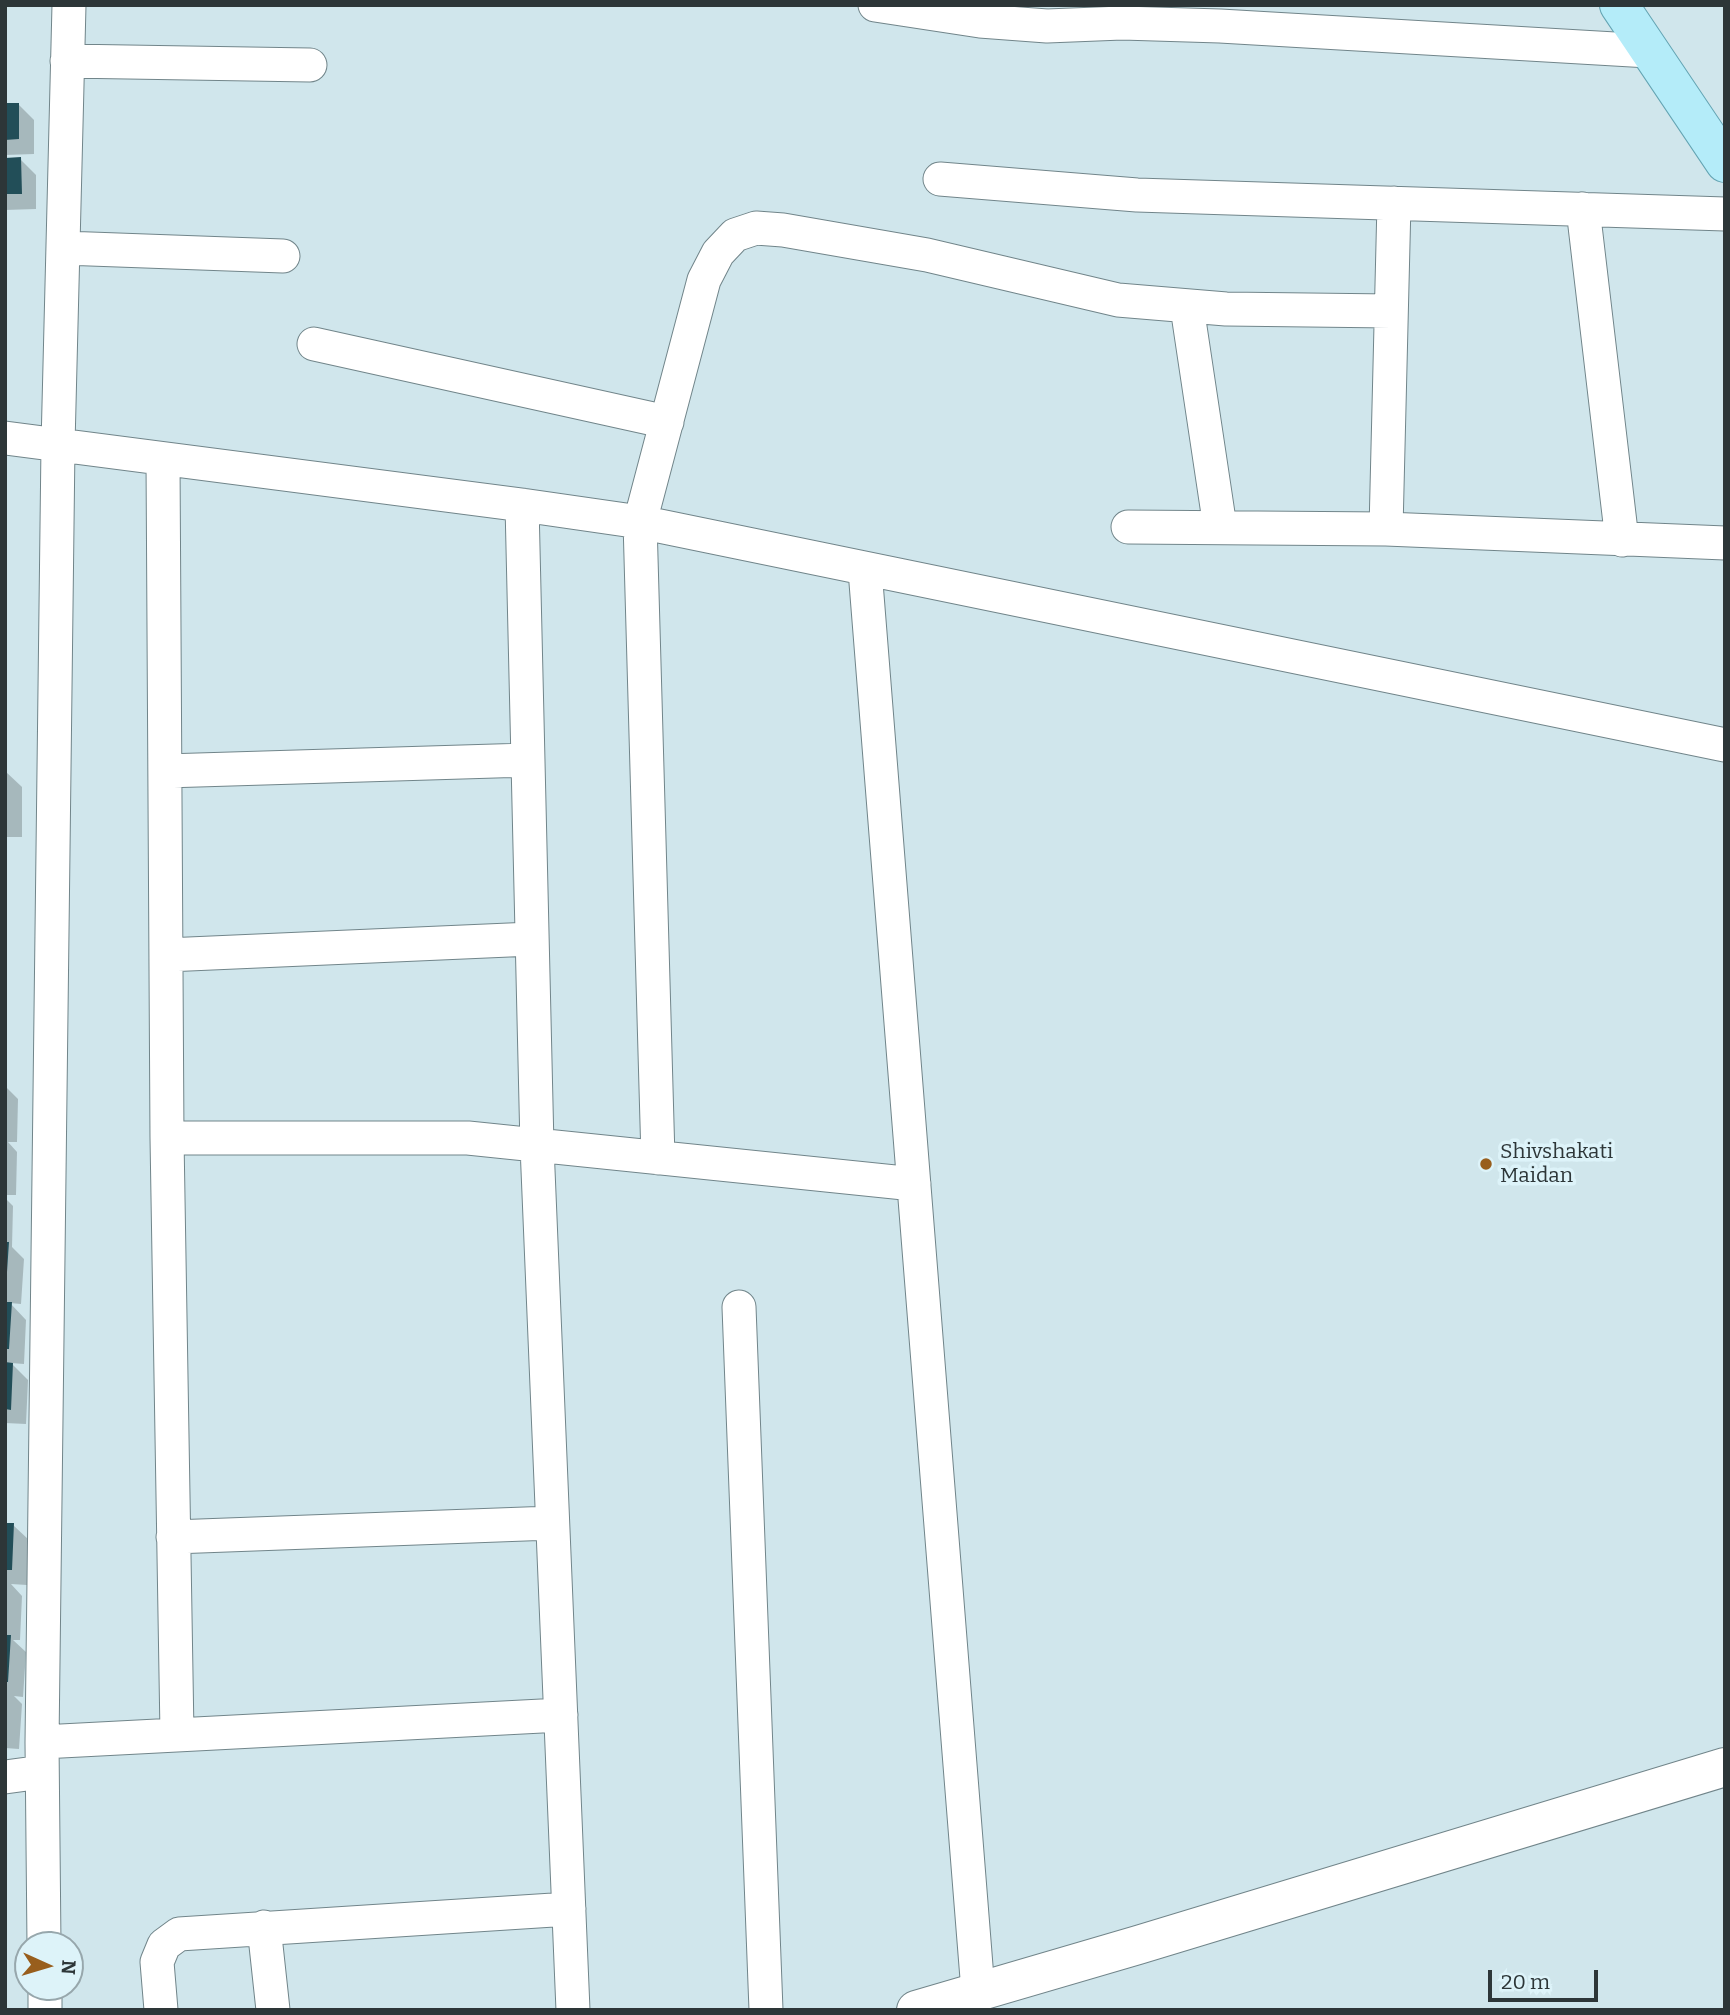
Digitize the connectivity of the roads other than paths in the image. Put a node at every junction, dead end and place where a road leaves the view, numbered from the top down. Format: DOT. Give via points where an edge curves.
graph roads {
  1 [pos="69,5"];
  2 [pos="875,5"];
  3 [pos="1619,5"];
  4 [pos="1649,51"];
  5 [pos="67,61"];
  6 [pos="310,65"];
  7 [pos="1725,163"];
  8 [pos="940,179"];
  9 [pos="1394,203"];
  10 [pos="1583,209"];
  11 [pos="1725,214"];
  12 [pos="63,248"];
  13 [pos="283,256"];
  14 [pos="1186,307"];
  15 [pos="1391,311"];
  16 [pos="314,344"];
  17 [pos="667,422"];
  18 [pos="5,438"];
  19 [pos="58,445"];
  20 [pos="163,460"];
  21 [pos="522,505"];
  22 [pos="640,522"];
  23 [pos="1128,527"];
  24 [pos="1220,527"];
  25 [pos="1385,528"];
  26 [pos="1622,540"];
  27 [pos="1725,543"];
  28 [pos="865,570"];
  29 [pos="1725,745"];
  30 [pos="528,760"];
  31 [pos="165,771"];
  32 [pos="532,939"];
  33 [pos="166,956"];
  34 [pos="167,1138"];
  35 [pos="537,1146"];
  36 [pos="659,1158"];
  37 [pos="914,1184"];
  38 [pos="738,1307"];
  39 [pos="552,1523"];
  40 [pos="173,1537"];
  41 [pos="561,1715"];
  42 [pos="177,1734"];
  43 [pos="42,1757"];
  44 [pos="1725,1767"];
  45 [pos="5,1777"];
  46 [pos="569,1909"];
  47 [pos="264,1927"];
  48 [pos="44,1931"];
  49 [pos="978,1991"];
  50 [pos="161,2010"];
  51 [pos="273,2010"];
  52 [pos="573,2010"];
  53 [pos="766,2010"];
  54 [pos="915,2010"];
  1 -- 5 [label="street"];
  2 -- 4 [label="street" via="1047,26 1220,26"];
  3 -- 4 [label="main road"];
  4 -- 7 [label="main road"];
  5 -- 6 [label="street"];
  5 -- 12 [label="street"];
  8 -- 9 [label="street" via="1137,195"];
  9 -- 10 [label="street"];
  9 -- 15 [label="street"];
  10 -- 11 [label="street"];
  10 -- 26 [label="street"];
  12 -- 13 [label="street"];
  12 -- 19 [label="street"];
  14 -- 15 [label="street"];
  14 -- 17 [label="street" via="1118,300 927,255 756,229 735,234 704,280"];
  14 -- 24 [label="street"];
  15 -- 25 [label="street"];
  16 -- 17 [label="street"];
  17 -- 22 [label="street"];
  18 -- 19 [label="street"];
  19 -- 20 [label="street"];
  19 -- 43 [label="street"];
  20 -- 21 [label="street"];
  20 -- 31 [label="street"];
  21 -- 22 [label="street"];
  21 -- 30 [label="street"];
  22 -- 28 [label="street"];
  22 -- 36 [label="street"];
  23 -- 24 [label="street"];
  24 -- 25 [label="street"];
  25 -- 26 [label="street"];
  26 -- 27 [label="street"];
  28 -- 29 [label="street"];
  28 -- 37 [label="street"];
  30 -- 31 [label="street"];
  30 -- 32 [label="street"];
  31 -- 33 [label="street"];
  32 -- 33 [label="street"];
  32 -- 35 [label="street"];
  33 -- 34 [label="street"];
  34 -- 35 [label="street" via="468,1138"];
  34 -- 40 [label="street"];
  35 -- 36 [label="street"];
  35 -- 39 [label="street"];
  36 -- 37 [label="street"];
  37 -- 49 [label="street"];
  38 -- 53 [label="street"];
  39 -- 40 [label="street"];
  39 -- 41 [label="street"];
  40 -- 42 [label="street"];
  41 -- 42 [label="street"];
  41 -- 46 [label="street"];
  42 -- 43 [label="street"];
  43 -- 45 [label="street"];
  43 -- 48 [label="street"];
  44 -- 49 [label="street"];
  46 -- 47 [label="street"];
  46 -- 52 [label="street"];
  47 -- 50 [label="street" via="179,1934 164,1945 158,1962"];
  47 -- 51 [label="street"];
  49 -- 54 [label="street"];
}
